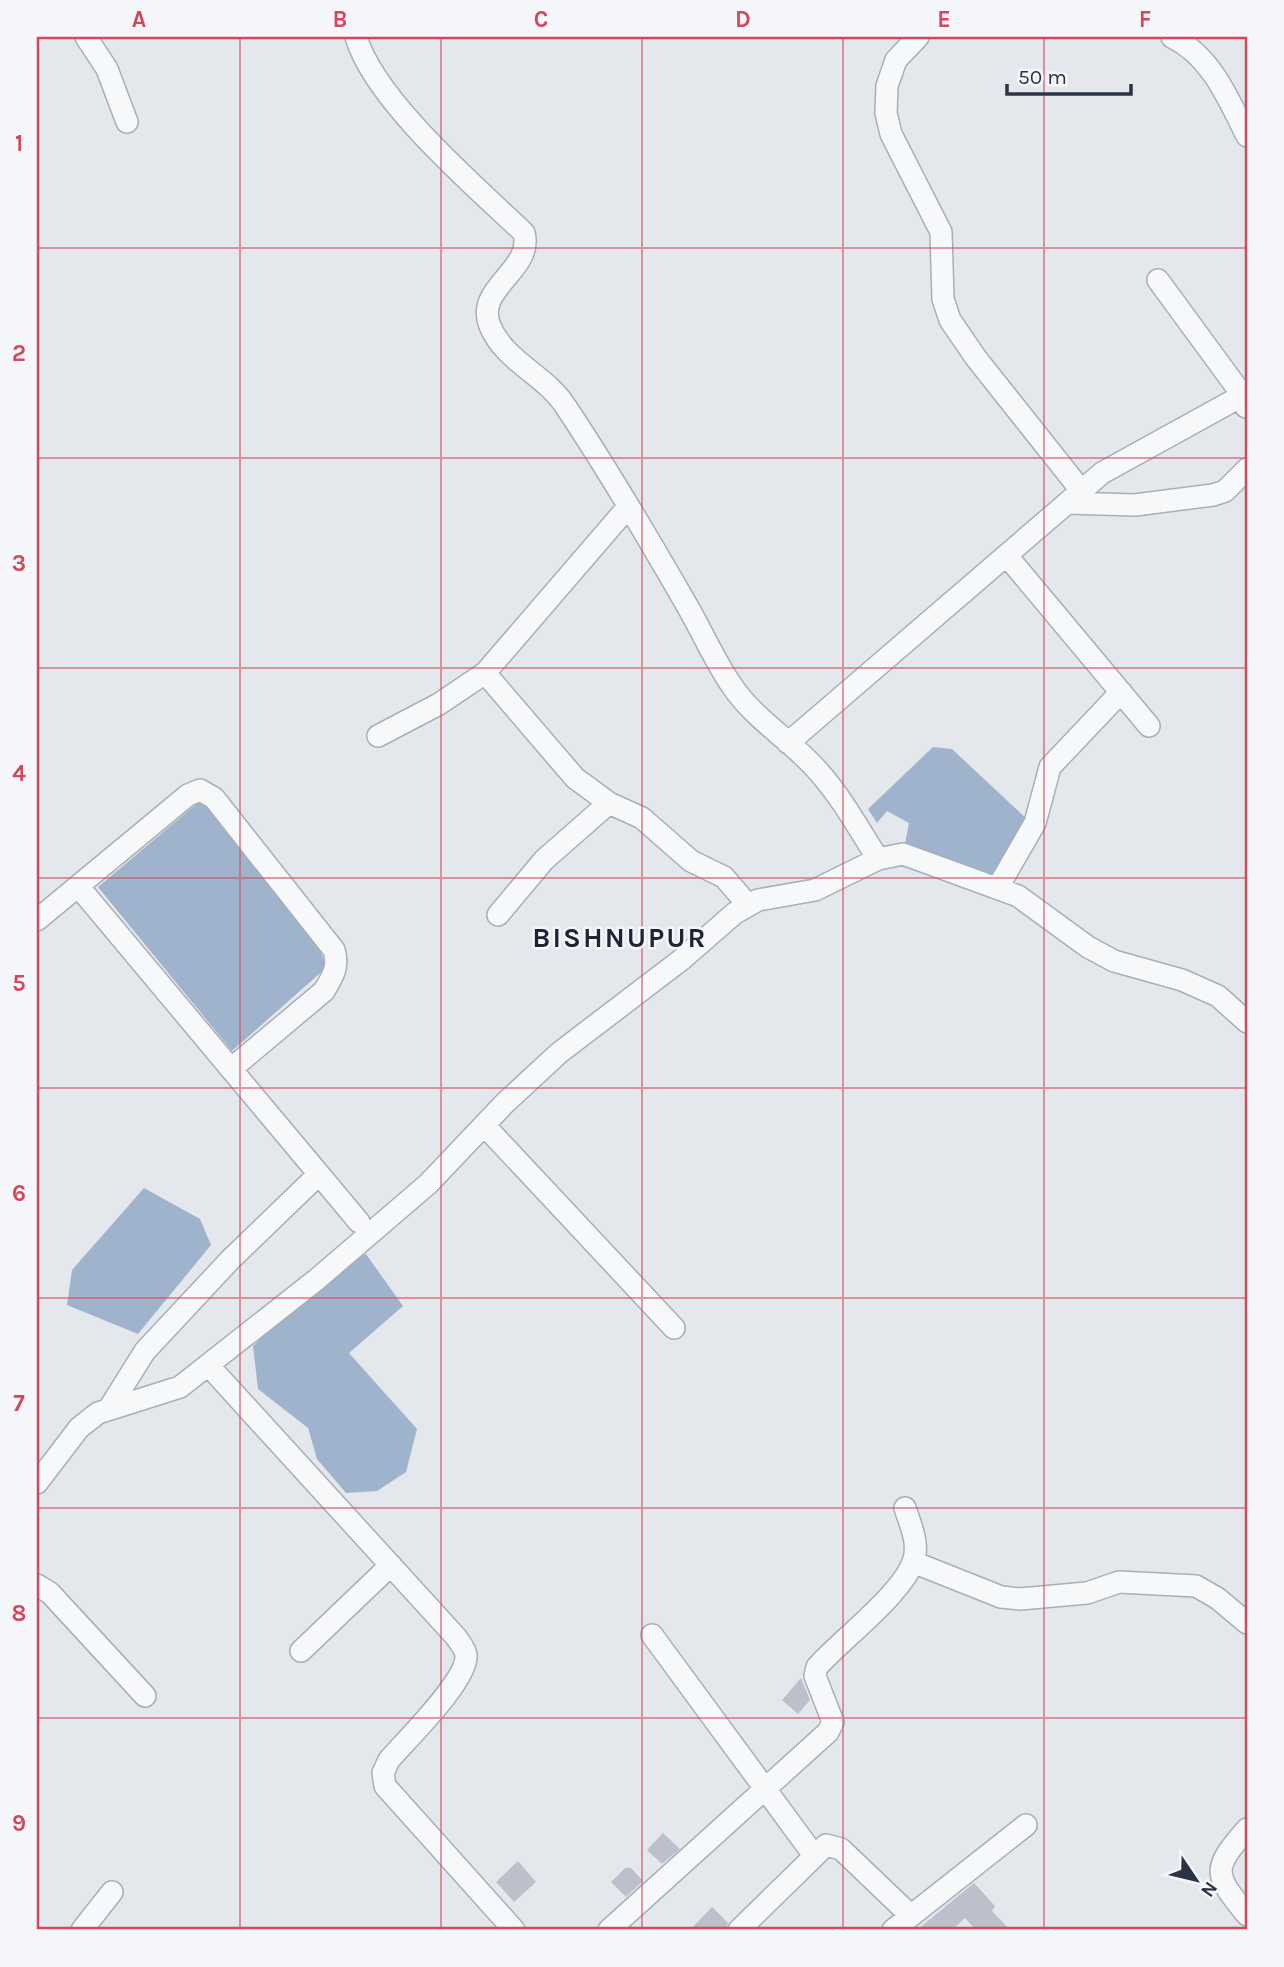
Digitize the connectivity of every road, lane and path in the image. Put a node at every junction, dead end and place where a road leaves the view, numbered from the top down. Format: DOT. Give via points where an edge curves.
graph roads {
  1 [pos="86,37"];
  2 [pos="356,37"];
  3 [pos="918,37"];
  4 [pos="1172,37"];
  5 [pos="127,122"];
  6 [pos="1247,136"];
  7 [pos="1158,280"];
  8 [pos="1246,400"];
  9 [pos="1247,470"];
  10 [pos="1074,496"];
  11 [pos="628,507"];
  12 [pos="1007,556"];
  13 [pos="485,673"];
  14 [pos="1121,692"];
  15 [pos="1149,726"];
  16 [pos="378,736"];
  17 [pos="788,743"];
  18 [pos="609,803"];
  19 [pos="878,859"];
  20 [pos="78,886"];
  21 [pos="998,887"];
  22 [pos="748,905"];
  23 [pos="498,915"];
  24 [pos="37,919"];
  25 [pos="1247,1022"];
  26 [pos="231,1069"];
  27 [pos="484,1125"];
  28 [pos="318,1175"];
  29 [pos="359,1222"];
  30 [pos="674,1328"];
  31 [pos="209,1366"];
  32 [pos="110,1407"];
  33 [pos="37,1483"];
  34 [pos="905,1508"];
  35 [pos="914,1562"];
  36 [pos="390,1565"];
  37 [pos="37,1586"];
  38 [pos="1247,1623"];
  39 [pos="652,1635"];
  40 [pos="301,1651"];
  41 [pos="145,1696"];
  42 [pos="765,1788"];
  43 [pos="1026,1825"];
  44 [pos="1247,1829"];
  45 [pos="813,1854"];
  46 [pos="112,1892"];
  47 [pos="910,1915"];
  48 [pos="1247,1915"];
  49 [pos="82,1930"];
  50 [pos="514,1930"];
  51 [pos="609,1930"];
  52 [pos="739,1930"];
  53 [pos="893,1930"];
  1 -- 5 [label="street" via="107,69"];
  2 -- 11 [label="street" via="373,71 432,145 524,233 523,256 486,311 490,326 503,348 564,403"];
  3 -- 10 [label="street" via="896,60 887,86 886,113 891,134 941,232 943,299 950,320"];
  4 -- 6 [label="street" via="1192,47 1208,65"];
  7 -- 8 [label="street"];
  8 -- 10 [label="street" via="1102,473"];
  9 -- 10 [label="street" via="1225,491 1213,495 1135,505"];
  10 -- 12 [label="street"];
  11 -- 13 [label="street"];
  11 -- 17 [label="street" via="730,683 750,711"];
  12 -- 14 [label="street"];
  12 -- 17 [label="street"];
  13 -- 16 [label="street"];
  13 -- 18 [label="street" via="575,778"];
  14 -- 15 [label="street"];
  14 -- 21 [label="street" via="1050,767 1035,823"];
  17 -- 19 [label="street" via="819,772"];
  18 -- 22 [label="street" via="642,818 691,861 724,877"];
  18 -- 23 [label="street" via="544,860"];
  19 -- 21 [label="street" via="903,854"];
  19 -- 22 [label="street" via="815,890"];
  20 -- 24 [label="street"];
  20 -- 26 [label="street"];
  20 -- 26 [label="street" via="188,795 200,790 214,798 334,950 338,962 324,991"];
  21 -- 25 [label="street" via="1032,905 1105,957 1218,996"];
  22 -- 27 [label="street" via="559,1053"];
  26 -- 28 [label="street"];
  27 -- 30 [label="street"];
  27 -- 31 [label="street" via="428,1184"];
  28 -- 29 [label="street"];
  28 -- 32 [label="street" via="145,1351"];
  31 -- 32 [label="street" via="159,1396"];
  31 -- 36 [label="street"];
  32 -- 33 [label="street" via="79,1428"];
  34 -- 35 [label="street" via="916,1545"];
  35 -- 38 [label="street" via="1001,1597 1020,1599 1087,1592 1119,1582 1196,1586"];
  35 -- 42 [label="street" via="889,1595 817,1667 815,1676 833,1722 818,1743"];
  36 -- 40 [label="street"];
  36 -- 50 [label="street" via="467,1653 457,1681 389,1760 383,1773 385,1786"];
  37 -- 41 [label="street" via="50,1593"];
  39 -- 42 [label="street"];
  42 -- 45 [label="street"];
  42 -- 51 [label="street"];
  43 -- 47 [label="street"];
  44 -- 48 [label="street" via="1224,1855 1219,1868 1219,1878"];
  45 -- 47 [label="street" via="826,1845 841,1849"];
  45 -- 52 [label="street"];
  46 -- 49 [label="street"];
  47 -- 53 [label="street"];
}
